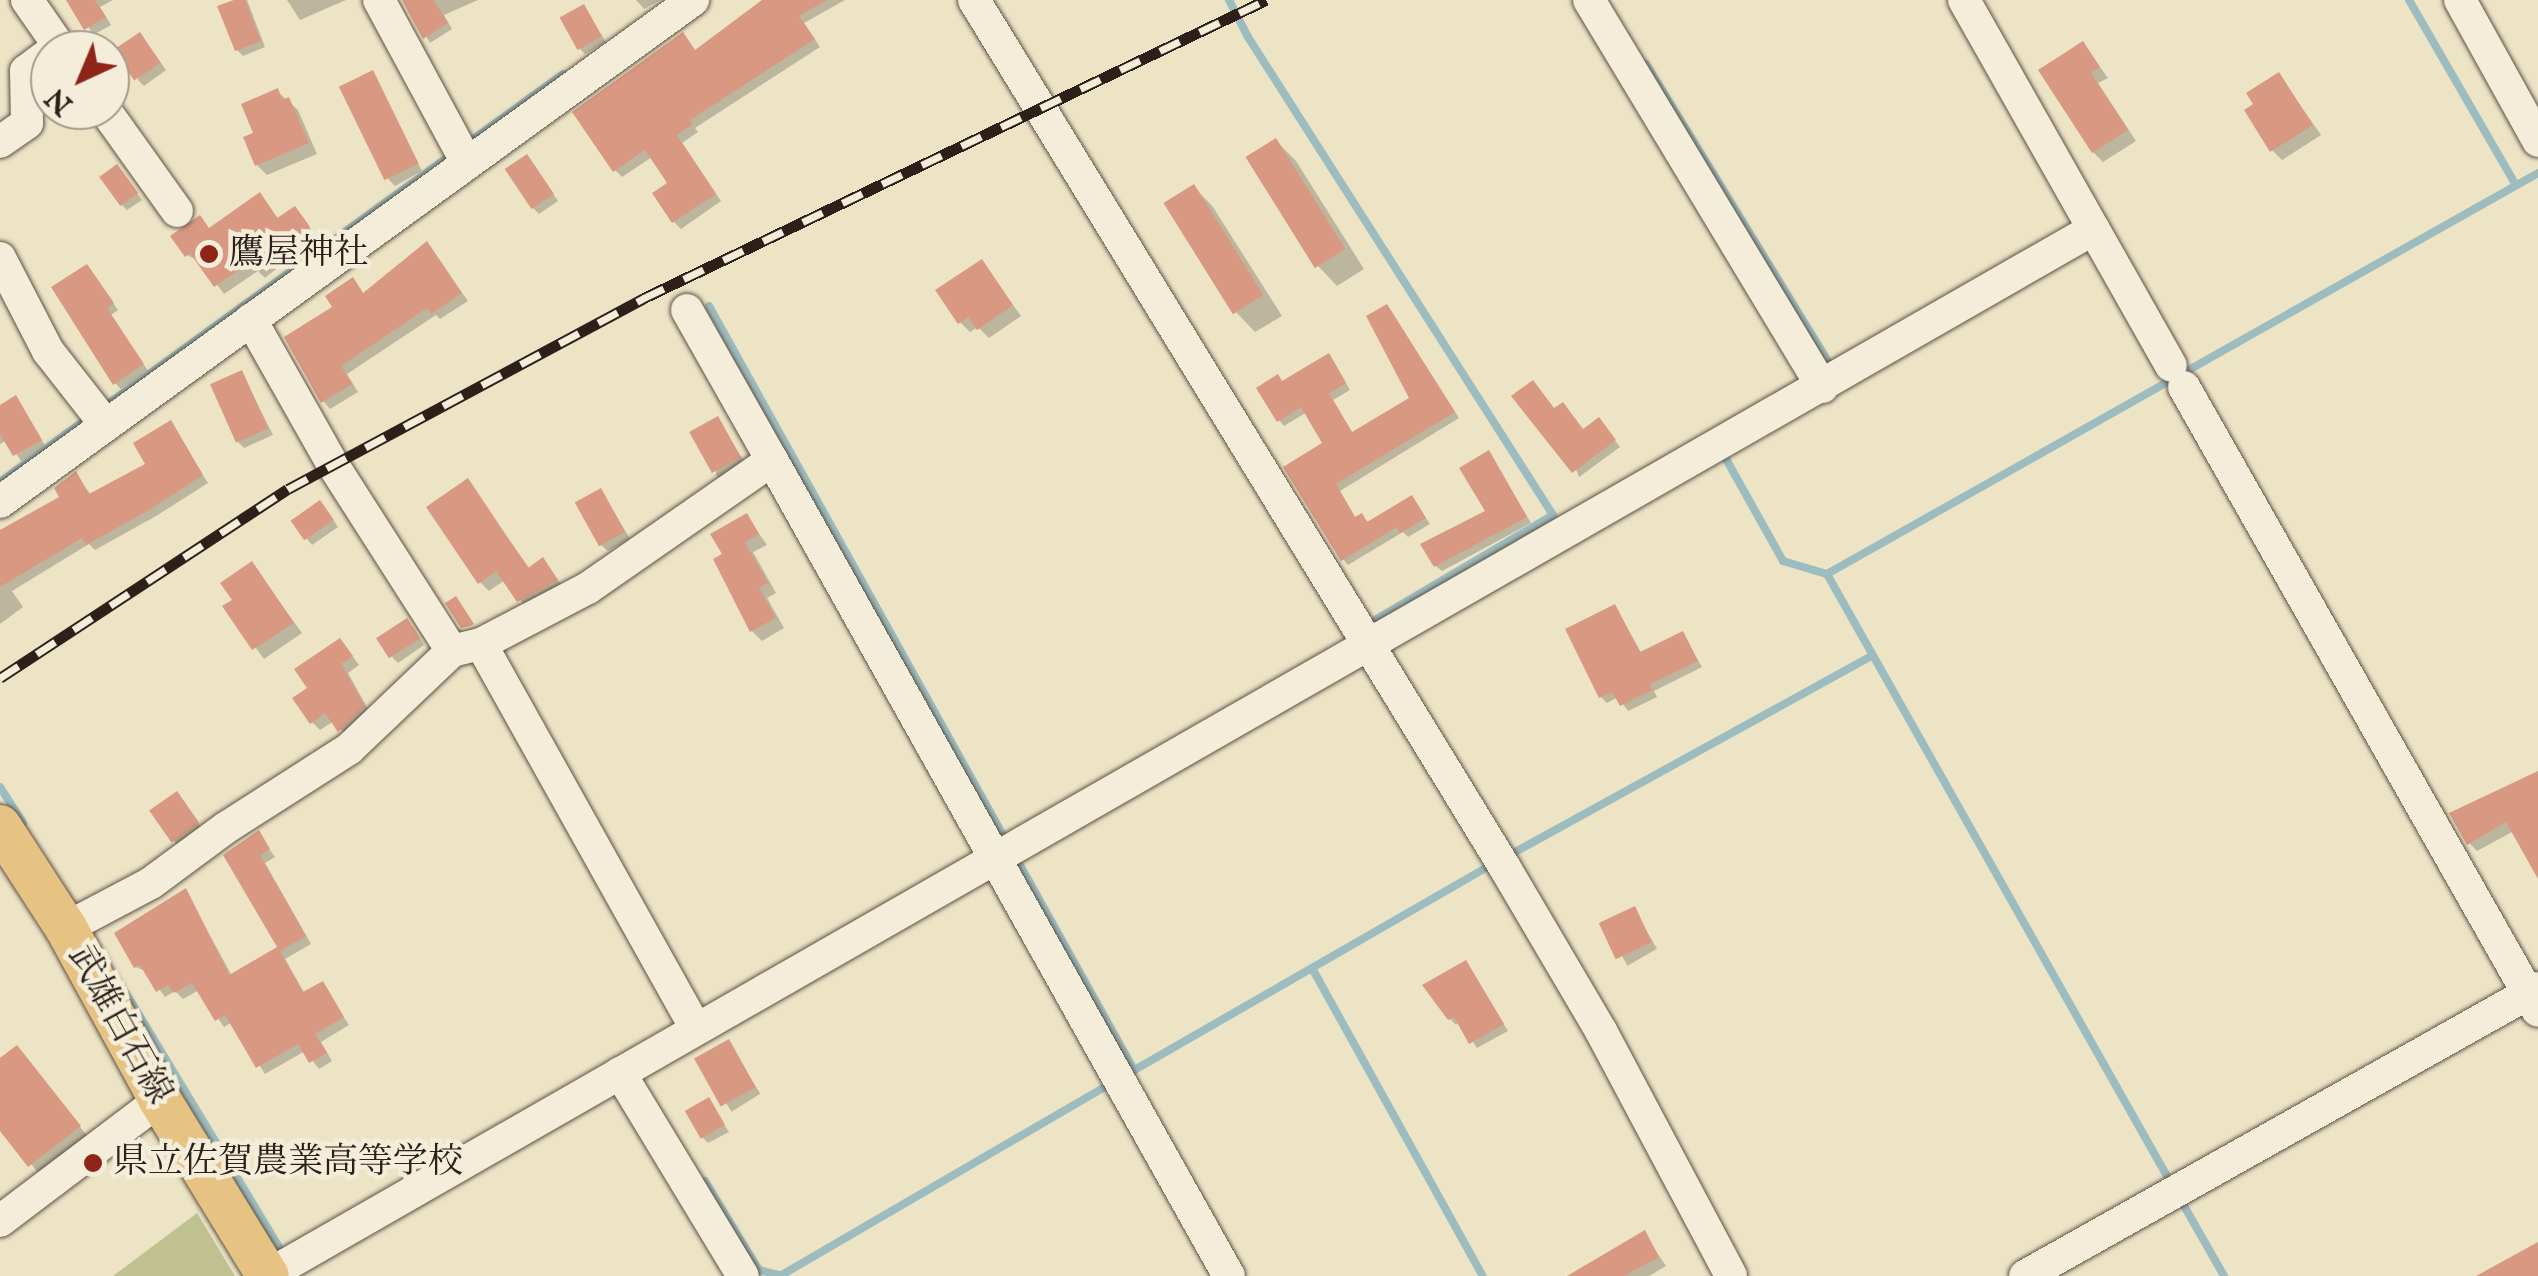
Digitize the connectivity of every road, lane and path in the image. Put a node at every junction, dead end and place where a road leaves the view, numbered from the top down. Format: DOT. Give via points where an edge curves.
graph roads {
  1 [pos="26,0"];
  2 [pos="379,0"];
  3 [pos="692,0"];
  4 [pos="974,0"];
  5 [pos="1589,0"];
  6 [pos="1964,0"];
  7 [pos="2460,0"];
  8 [pos="44,30"];
  9 [pos="30,67"];
  10 [pos="119,130"];
  11 [pos="2538,141"];
  12 [pos="0,142"];
  13 [pos="462,156"];
  14 [pos="177,211"];
  15 [pos="2094,229"];
  16 [pos="0,258"];
  17 [pos="687,310"];
  18 [pos="251,320"];
  19 [pos="1816,377"];
  20 [pos="100,417"];
  21 [pos="772,460"];
  22 [pos="0,502"];
  23 [pos="1371,644"];
  24 [pos="467,648"];
  25 [pos="0,826"];
  26 [pos="1006,852"];
  27 [pos="78,921"];
  28 [pos="2535,998"];
  29 [pos="691,1020"];
  30 [pos="629,1068"];
  31 [pos="160,1100"];
  32 [pos="0,1221"];
  33 [pos="278,1270"];
  34 [pos="744,1276"];
  35 [pos="1229,1276"];
  36 [pos="1731,1276"];
  37 [pos="2025,1276"];
  1 -- 8 [label="street"];
  2 -- 13 [label="street"];
  3 -- 13 [label="street"];
  4 -- 23 [label="street"];
  5 -- 19 [label="street"];
  6 -- 15 [label="street"];
  7 -- 11 [label="street"];
  9 -- 12 [label="street" via="27,123"];
  10 -- 14 [label="street"];
  13 -- 18 [label="street"];
  15 -- 19 [label="street"];
  15 -- 28 [label="street"];
  16 -- 20 [label="street" via="48,351"];
  17 -- 21 [label="street"];
  18 -- 20 [label="street"];
  18 -- 24 [label="street" via="332,465"];
  19 -- 23 [label="street" via="1720,447"];
  20 -- 22 [label="street"];
  21 -- 24 [label="street" via="588,588"];
  21 -- 26 [label="street"];
  23 -- 26 [label="street"];
  23 -- 36 [label="street" via="1602,1031"];
  24 -- 27 [label="street" via="350,749 151,883"];
  24 -- 29 [label="street"];
  25 -- 27 [label="main road, 武雄白石線"];
  26 -- 29 [label="street"];
  26 -- 35 [label="street" via="1119,1078"];
  27 -- 31 [label="main road, 武雄白石線"];
  28 -- 37 [label="street"];
  29 -- 30 [label="street"];
  30 -- 33 [label="street"];
  30 -- 34 [label="street"];
  31 -- 32 [label="street"];
  31 -- 33 [label="main road, 武雄白石線"];
}
